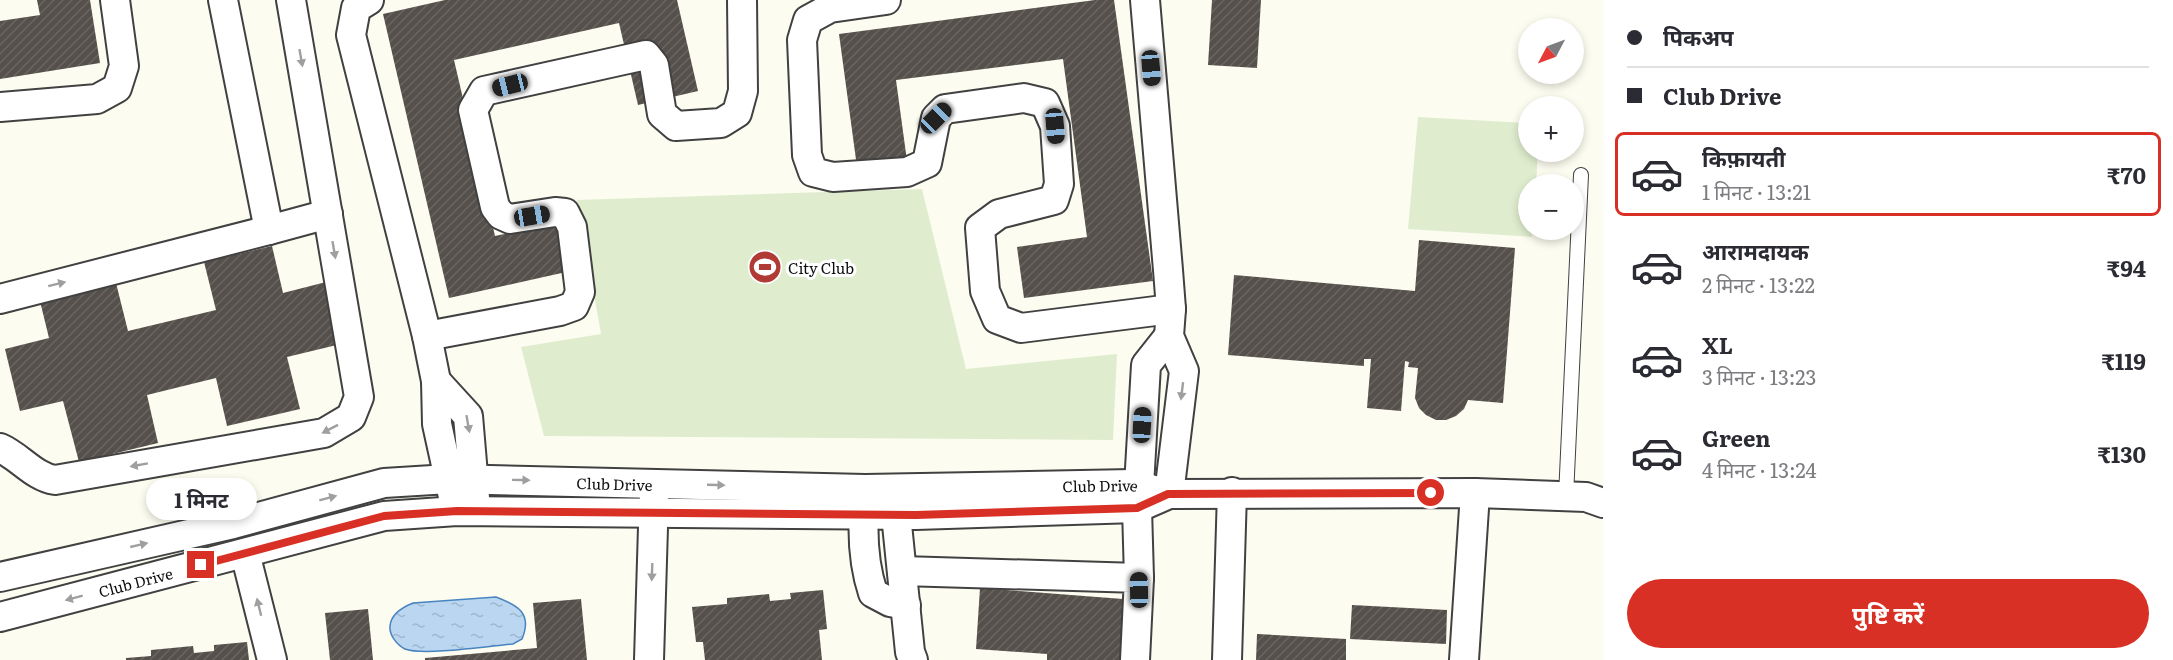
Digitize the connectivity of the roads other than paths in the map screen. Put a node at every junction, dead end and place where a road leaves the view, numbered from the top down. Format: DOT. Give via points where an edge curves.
graph roads {
  1 [pos="115,0"];
  2 [pos="223,0"];
  3 [pos="291,0"];
  4 [pos="369,0"];
  5 [pos="742,0"];
  6 [pos="886,0"];
  7 [pos="1145,0"];
  8 [pos="0,107"];
  9 [pos="328,214"];
  10 [pos="269,230"];
  11 [pos="1583,240"];
  12 [pos="0,299"];
  13 [pos="1170,322"];
  14 [pos="427,336"];
  15 [pos="0,448"];
  16 [pos="461,479"];
  17 [pos="655,483"];
  18 [pos="1232,492"];
  19 [pos="1475,493"];
  20 [pos="1168,494"];
  21 [pos="1590,496"];
  22 [pos="1138,497"];
  23 [pos="879,501"];
  24 [pos="467,511"];
  25 [pos="654,513"];
  26 [pos="245,553"];
  27 [pos="902,571"];
  28 [pos="0,577"];
  29 [pos="1139,578"];
  30 [pos="906,605"];
  31 [pos="0,617"];
  32 [pos="272,660"];
  33 [pos="648,660"];
  34 [pos="913,660"];
  35 [pos="1134,660"];
  36 [pos="1227,660"];
  37 [pos="1464,660"];
  1 -- 8 [label="street" via="124,66 117,88 97,99"];
  2 -- 10 [label="street"];
  3 -- 9 [label="street, one-way"];
  4 -- 14 [label="street" via="356,8 351,35"];
  5 -- 14 [label="street" via="743,91 737,113 722,123 676,126 662,114 654,65 646,55 484,92 474,110 495,207 510,219 565,213 572,226 580,292 574,306 560,312"];
  6 -- 13 [label="street" via="830,8 808,20 802,40 807,155 813,172 833,177 907,172 927,163 936,118 945,109 1024,98 1045,103 1055,126 1059,184 1054,200 999,214 980,228 985,291 997,319 1021,328"];
  7 -- 13 [label="street"];
  9 -- 10 [label="street"];
  9 -- 15 [label="street, one-way" via="358,397 351,417 324,433 55,480 39,475"];
  12 -- 10 [label="street, one-way"];
  11 -- 21 [label="lane"];
  13 -- 20 [label="street, one-way" via="1184,371"];
  13 -- 22 [label="street" via="1146,365"];
  14 -- 16 [label="street" via="436,381 437,424"];
  16 -- 17 [label="street, Club Drive, one-way"];
  16 -- 24 [label="street"];
  28 -- 16 [label="street, Club Drive, one-way" via="233,524 384,483"];
  17 -- 23 [label="street, Club Drive, one-way"];
  17 -- 25 [label="street"];
  18 -- 19 [label="street, Club Drive"];
  18 -- 20 [label="street, Club Drive"];
  18 -- 36 [label="street"];
  19 -- 21 [label="street, Club Drive"];
  19 -- 37 [label="street"];
  20 -- 22 [label="street, Club Drive"];
  22 -- 23 [label="street, Club Drive" via="1132,484"];
  22 -- 29 [label="street"];
  23 -- 25 [label="street, Club Drive"];
  23 -- 27 [label="street"];
  23 -- 30 [label="street" via="867,576 873,593"];
  24 -- 25 [label="street, Club Drive"];
  24 -- 26 [label="street, Club Drive" via="384,516"];
  25 -- 33 [label="street, one-way"];
  26 -- 31 [label="street, Club Drive, one-way"];
  32 -- 26 [label="street, one-way"];
  27 -- 29 [label="street"];
  27 -- 30 [label="street"];
  29 -- 35 [label="street"];
  30 -- 34 [label="street"];
}
